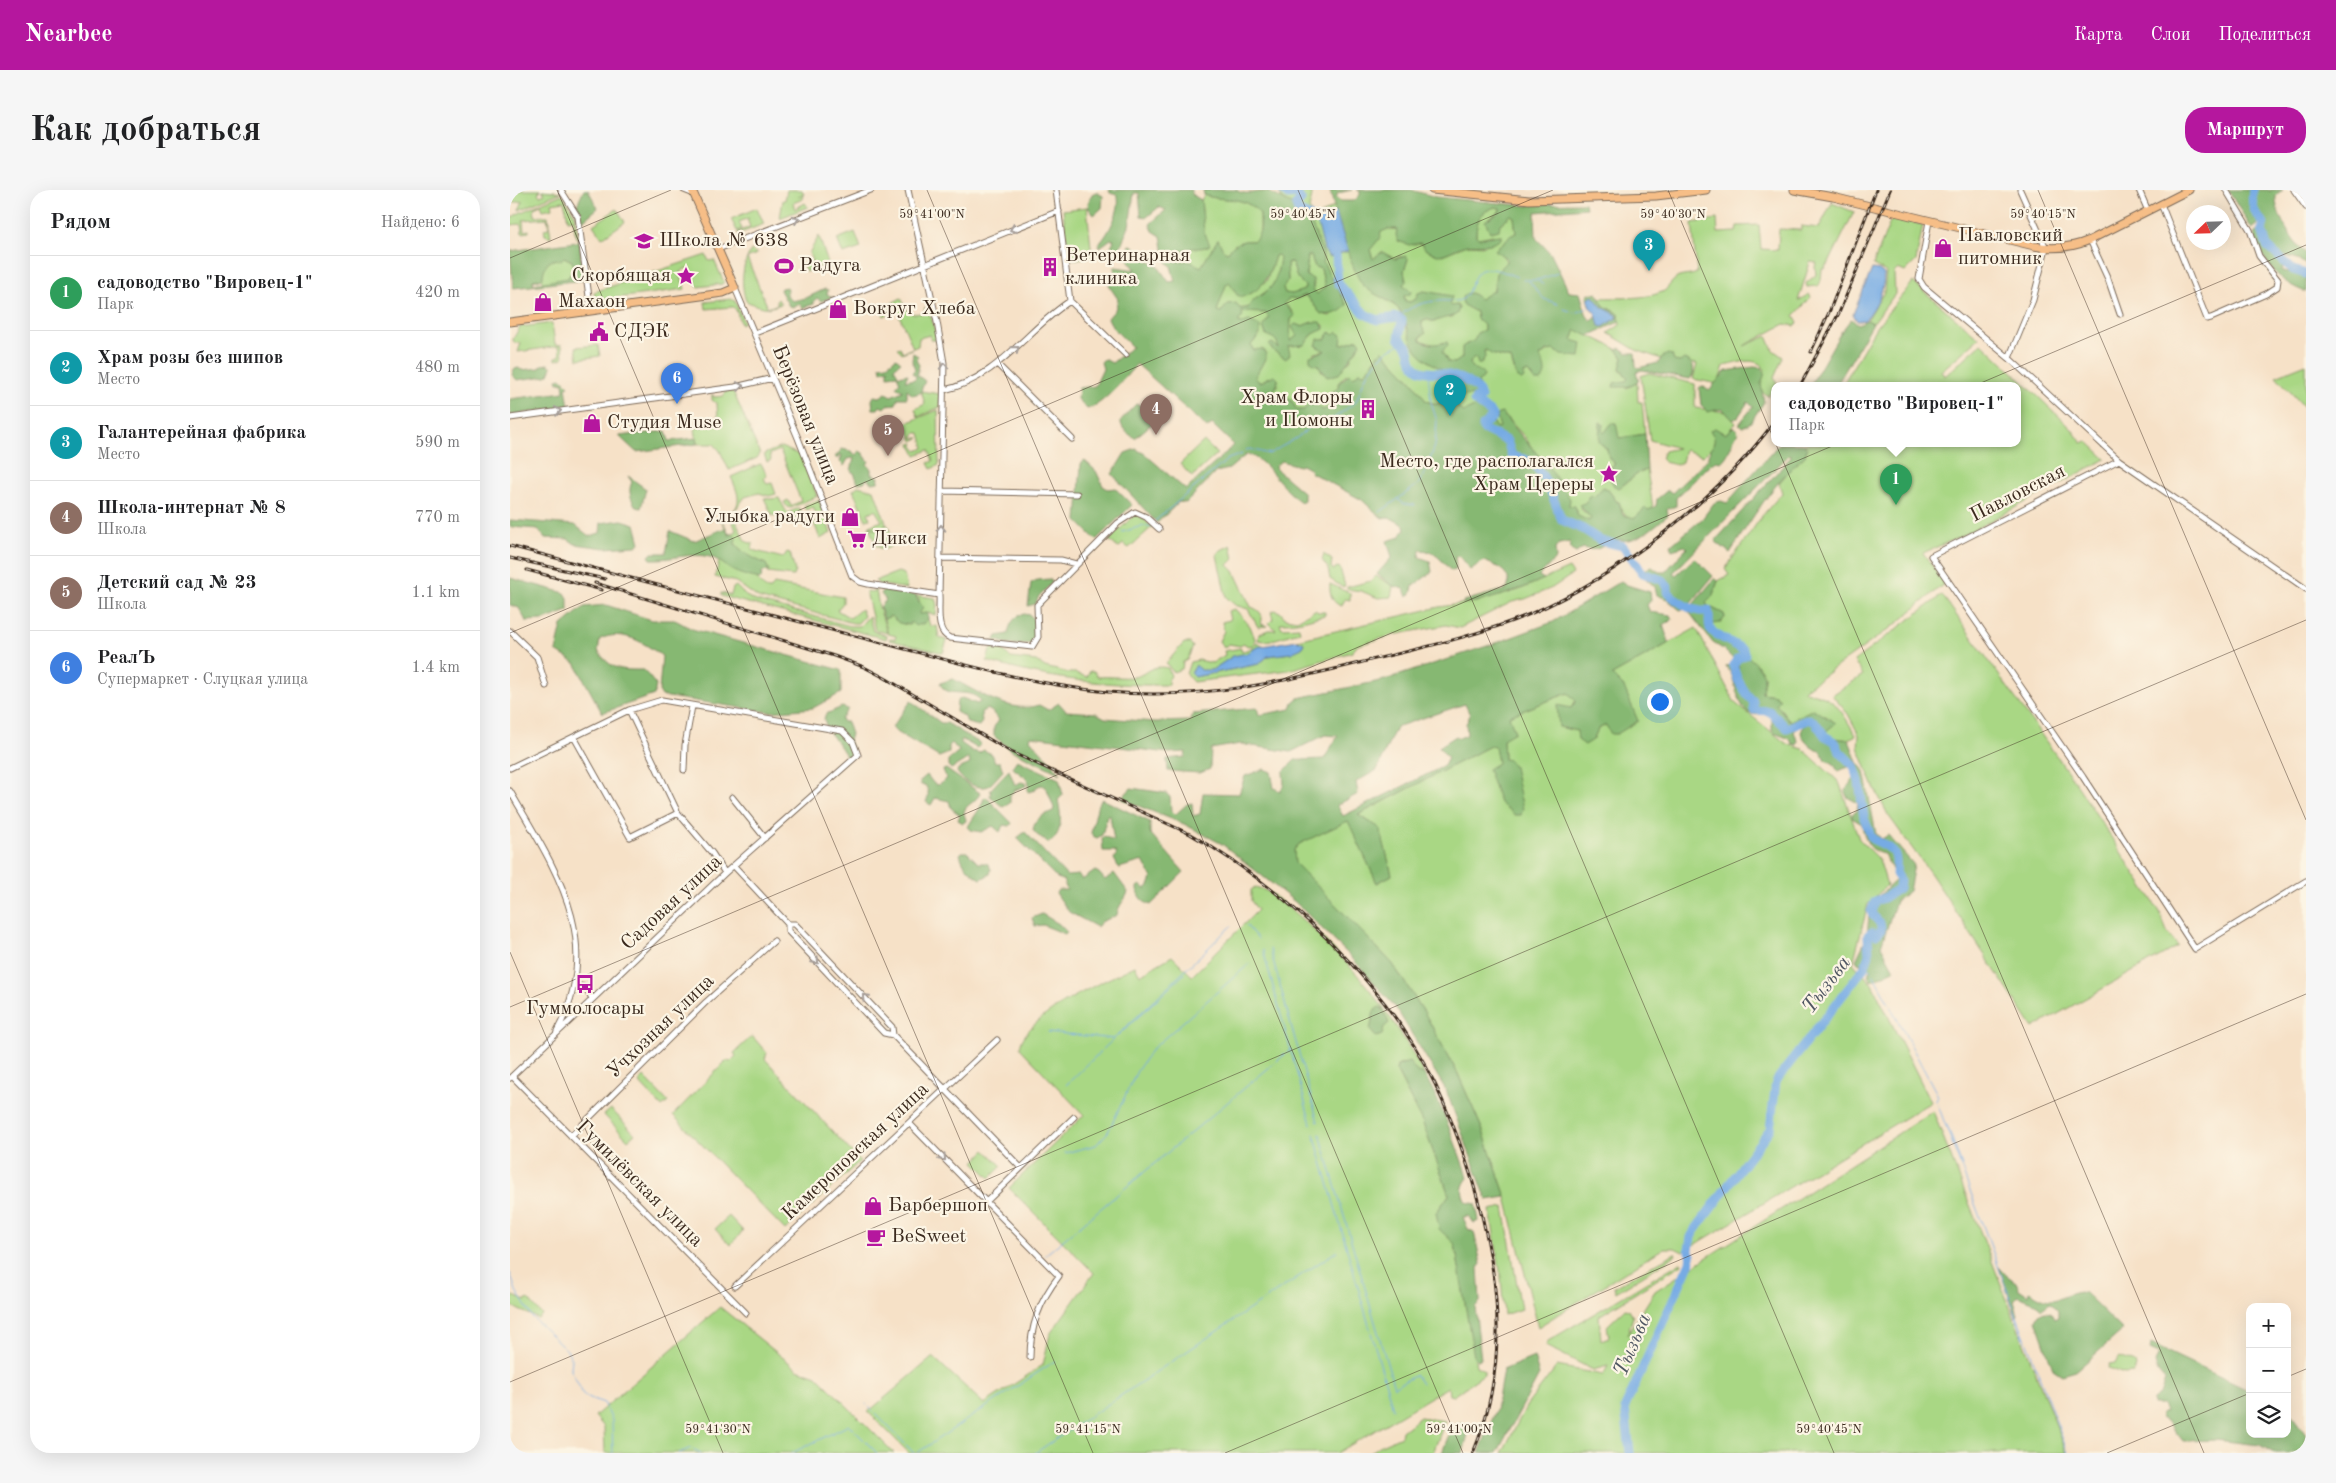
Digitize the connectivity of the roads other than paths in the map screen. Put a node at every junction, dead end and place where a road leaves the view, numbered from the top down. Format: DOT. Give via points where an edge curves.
graph roads {
  1 [pos="561,190"];
  2 [pos="684,190"];
  3 [pos="871,190"];
  4 [pos="908,190"];
  5 [pos="1056,190"];
  6 [pos="1432,190"];
  7 [pos="1706,190"];
  8 [pos="1794,190"];
  9 [pos="2020,190"];
  10 [pos="2139,190"];
  11 [pos="2189,190"];
  12 [pos="2226,190"];
  13 [pos="2294,190"];
  14 [pos="1809,191"];
  15 [pos="693,192"];
  16 [pos="1635,193"];
  17 [pos="2161,204"];
  18 [pos="2306,207"];
  19 [pos="1058,211"];
  20 [pos="2148,211"];
  21 [pos="1929,221"];
  22 [pos="2090,240"];
  23 [pos="2046,248"];
  24 [pos="718,250"];
  25 [pos="924,264"];
  26 [pos="735,288"];
  27 [pos="1070,301"];
  28 [pos="591,310"];
  29 [pos="2120,314"];
  30 [pos="510,322"];
  31 [pos="754,333"];
  32 [pos="1126,355"];
  33 [pos="2009,358"];
  34 [pos="997,364"];
  35 [pos="773,378"];
  36 [pos="944,390"];
  37 [pos="510,418"];
  38 [pos="1072,439"];
  39 [pos="2119,460"];
  40 [pos="942,491"];
  41 [pos="1077,494"];
  42 [pos="1159,529"];
  43 [pos="940,558"];
  44 [pos="1076,564"];
  45 [pos="2306,589"];
  46 [pos="939,594"];
  47 [pos="510,632"];
  48 [pos="546,686"];
  49 [pos="692,706"];
  50 [pos="629,710"];
  51 [pos="574,737"];
  52 [pos="510,768"];
  53 [pos="684,770"];
  54 [pos="510,790"];
  55 [pos="732,797"];
  56 [pos="678,814"];
  57 [pos="765,838"];
  58 [pos="734,866"];
  59 [pos="725,873"];
  60 [pos="2306,880"];
  61 [pos="788,924"];
  62 [pos="774,941"];
  63 [pos="849,980"];
  64 [pos="574,987"];
  65 [pos="841,988"];
  66 [pos="592,999"];
  67 [pos="893,1035"];
  68 [pos="554,1036"];
  69 [pos="997,1040"];
  70 [pos="511,1078"];
  71 [pos="944,1089"];
  72 [pos="1074,1116"];
  73 [pos="909,1123"];
  74 [pos="571,1136"];
  75 [pos="1022,1168"];
  76 [pos="986,1202"];
  77 [pos="735,1286"];
  78 [pos="746,1314"];
  79 [pos="1030,1357"];
  1 -- 28 [label="street" via="578,217"];
  2 -- 15 [label="street, Берёзовая улица"];
  24 -- 3 [label="street, one-way"];
  4 -- 25 [label="street"];
  5 -- 19 [label="street"];
  6 -- 16 [label="main road" via="1529,200"];
  7 -- 16 [label="main road"];
  8 -- 14 [label="main road"];
  9 -- 23 [label="street"];
  10 -- 20 [label="street"];
  11 -- 17 [label="main road"];
  12 -- 17 [label="street" via="2250,230 2259,256 2278,280 2277,286 2266,294 2207,319"];
  13 -- 18 [label="street"];
  14 -- 21 [label="main road"];
  15 -- 24 [label="main road, Берёзовая улица"];
  17 -- 20 [label="main road"];
  19 -- 25 [label="street, one-way"];
  19 -- 27 [label="street"];
  20 -- 22 [label="main road"];
  21 -- 23 [label="main road"];
  21 -- 33 [label="street" via="1920,283"];
  22 -- 23 [label="main road" via="2065,248"];
  22 -- 29 [label="street"];
  23 -- 33 [label="street" via="2033,300"];
  24 -- 26 [label="main road, Берёзовая улица"];
  25 -- 31 [label="street"];
  36 -- 25 [label="street, one-way" via="943,355"];
  26 -- 28 [label="main road" via="723,293"];
  26 -- 31 [label="street, Берёзовая улица"];
  27 -- 32 [label="street"];
  34 -- 27 [label="street, one-way"];
  28 -- 30 [label="main road"];
  31 -- 35 [label="street, Берёзовая улица"];
  33 -- 39 [label="street"];
  34 -- 36 [label="street" via="966,383"];
  34 -- 38 [label="street"];
  37 -- 35 [label="street, one-way" via="743,386"];
  35 -- 46 [label="street, Берёзовая улица" via="852,576 878,587"];
  36 -- 40 [label="street"];
  39 -- 45 [label="street"];
  39 -- 60 [label="street, Павловская" via="1931,556 2083,777 2195,949"];
  40 -- 41 [label="street"];
  43 -- 40 [label="street, one-way"];
  42 -- 44 [label="street" via="1135,512 1118,523"];
  43 -- 44 [label="street" via="1061,560"];
  43 -- 46 [label="street"];
  44 -- 46 [label="street" via="1036,607 1038,637 1032,647 950,638 940,628"];
  47 -- 48 [label="street" via="537,657"];
  49 -- 50 [label="street" via="662,700"];
  49 -- 53 [label="street"];
  49 -- 57 [label="street, Садовая улица" via="842,731 853,742 858,755"];
  50 -- 51 [label="street"];
  50 -- 56 [label="street"];
  51 -- 52 [label="street"];
  51 -- 56 [label="street" via="630,837"];
  54 -- 64 [label="street" via="570,907 577,940"];
  55 -- 57 [label="street"];
  56 -- 59 [label="street" via="712,852"];
  57 -- 58 [label="street, Садовая улица"];
  58 -- 59 [label="street, Садовая улица"];
  58 -- 61 [label="street"];
  59 -- 66 [label="street, Садовая улица"];
  61 -- 63 [label="street" via="796,924"];
  61 -- 65 [label="street, one-way" via="788,931"];
  62 -- 74 [label="street, Учхозная улица" via="706,1002"];
  63 -- 65 [label="street"];
  67 -- 63 [label="street, one-way" via="892,1027"];
  64 -- 66 [label="street" via="587,989"];
  64 -- 68 [label="street"];
  65 -- 67 [label="street" via="884,1033"];
  66 -- 68 [label="street, Садовая улица"];
  67 -- 71 [label="street"];
  68 -- 70 [label="street, Садовая улица"];
  69 -- 71 [label="street, Камероновская улица"];
  70 -- 74 [label="street, Гумилёвская улица"];
  71 -- 73 [label="street, Камероновская улица"];
  71 -- 75 [label="street"];
  72 -- 75 [label="street"];
  73 -- 76 [label="street, one-way"];
  73 -- 77 [label="street, Камероновская улица"];
  74 -- 78 [label="street, Гумилёвская улица"];
  75 -- 76 [label="street"];
  76 -- 79 [label="street" via="1059,1276 1036,1316"];
}
